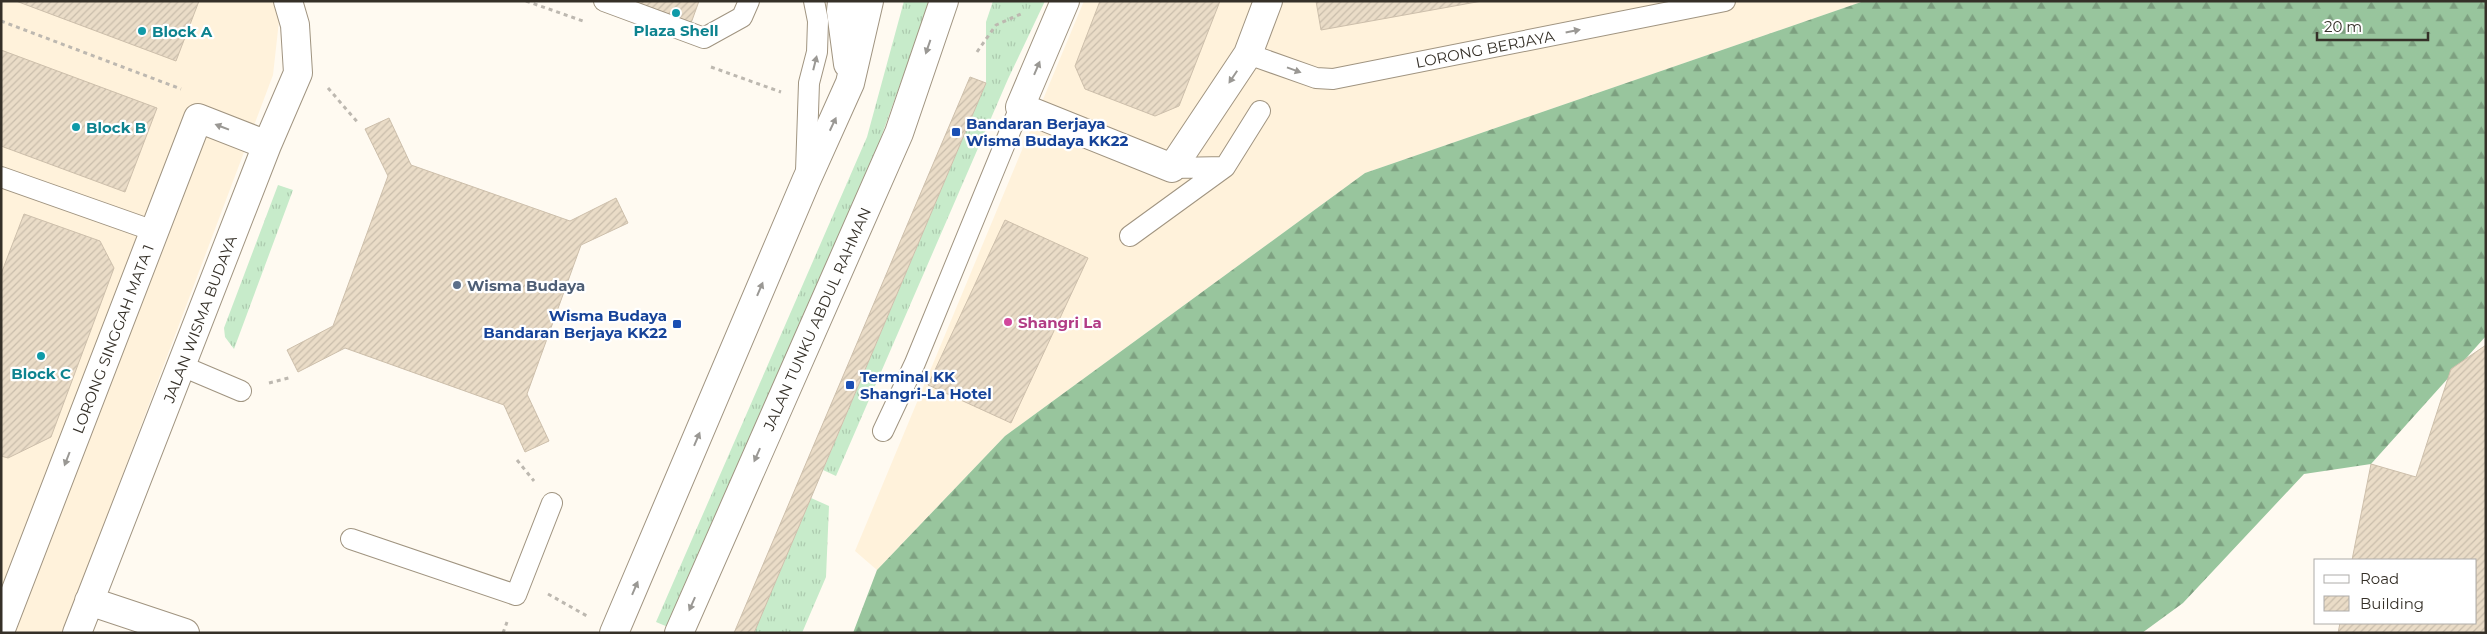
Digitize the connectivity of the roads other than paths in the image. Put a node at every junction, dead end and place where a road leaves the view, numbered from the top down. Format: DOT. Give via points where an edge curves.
graph roads {
  1 [pos="288,1"];
  2 [pos="604,1"];
  3 [pos="749,1"];
  4 [pos="814,1"];
  5 [pos="842,1"];
  6 [pos="869,1"];
  7 [pos="944,1"];
  8 [pos="1065,1"];
  9 [pos="1268,1"];
  10 [pos="1725,1"];
  11 [pos="1248,54"];
  12 [pos="850,83"];
  13 [pos="1020,108"];
  14 [pos="1260,111"];
  15 [pos="267,145"];
  16 [pos="1225,167"];
  17 [pos="1172,168"];
  18 [pos="1,177"];
  19 [pos="806,181"];
  20 [pos="154,231"];
  21 [pos="1130,236"];
  22 [pos="182,366"];
  23 [pos="241,391"];
  24 [pos="883,431"];
  25 [pos="552,503"];
  26 [pos="351,539"];
  27 [pos="89,601"];
  28 [pos="1,629"];
  29 [pos="77,633"];
  30 [pos="185,633"];
  31 [pos="614,633"];
  32 [pos="679,633"];
  1 -- 15 [label="street, JALAN WISMA BUDAYA" via="295,25 298,73"];
  2 -- 3 [label="lane" via="704,38 742,17"];
  19 -- 4 [label="lane, one-way" via="809,83 817,52 818,21"];
  5 -- 12 [label="street"];
  6 -- 12 [label="street"];
  7 -- 32 [label="street, JALAN TUNKU ABDUL RAHMAN, one-way" via="899,132"];
  13 -- 8 [label="street, one-way"];
  9 -- 11 [label="street"];
  11 -- 10 [label="lane, LORONG BERJAYA, one-way" via="1316,78 1333,79"];
  11 -- 17 [label="street, one-way"];
  19 -- 12 [label="street, one-way"];
  13 -- 17 [label="street"];
  13 -- 24 [label="lane" via="915,363"];
  14 -- 16 [label="lane"];
  15 -- 20 [label="street, LORONG SINGGAH MATA 1, one-way" via="198,118"];
  15 -- 22 [label="street, JALAN WISMA BUDAYA"];
  16 -- 17 [label="lane"];
  16 -- 21 [label="lane"];
  18 -- 20 [label="lane"];
  31 -- 19 [label="street, one-way"];
  20 -- 28 [label="street, LORONG SINGGAH MATA 1, one-way"];
  22 -- 23 [label="lane"];
  22 -- 27 [label="street, JALAN WISMA BUDAYA"];
  25 -- 26 [label="lane" via="516,595"];
  27 -- 29 [label="street, JALAN WISMA BUDAYA"];
  27 -- 30 [label="street"];
}
